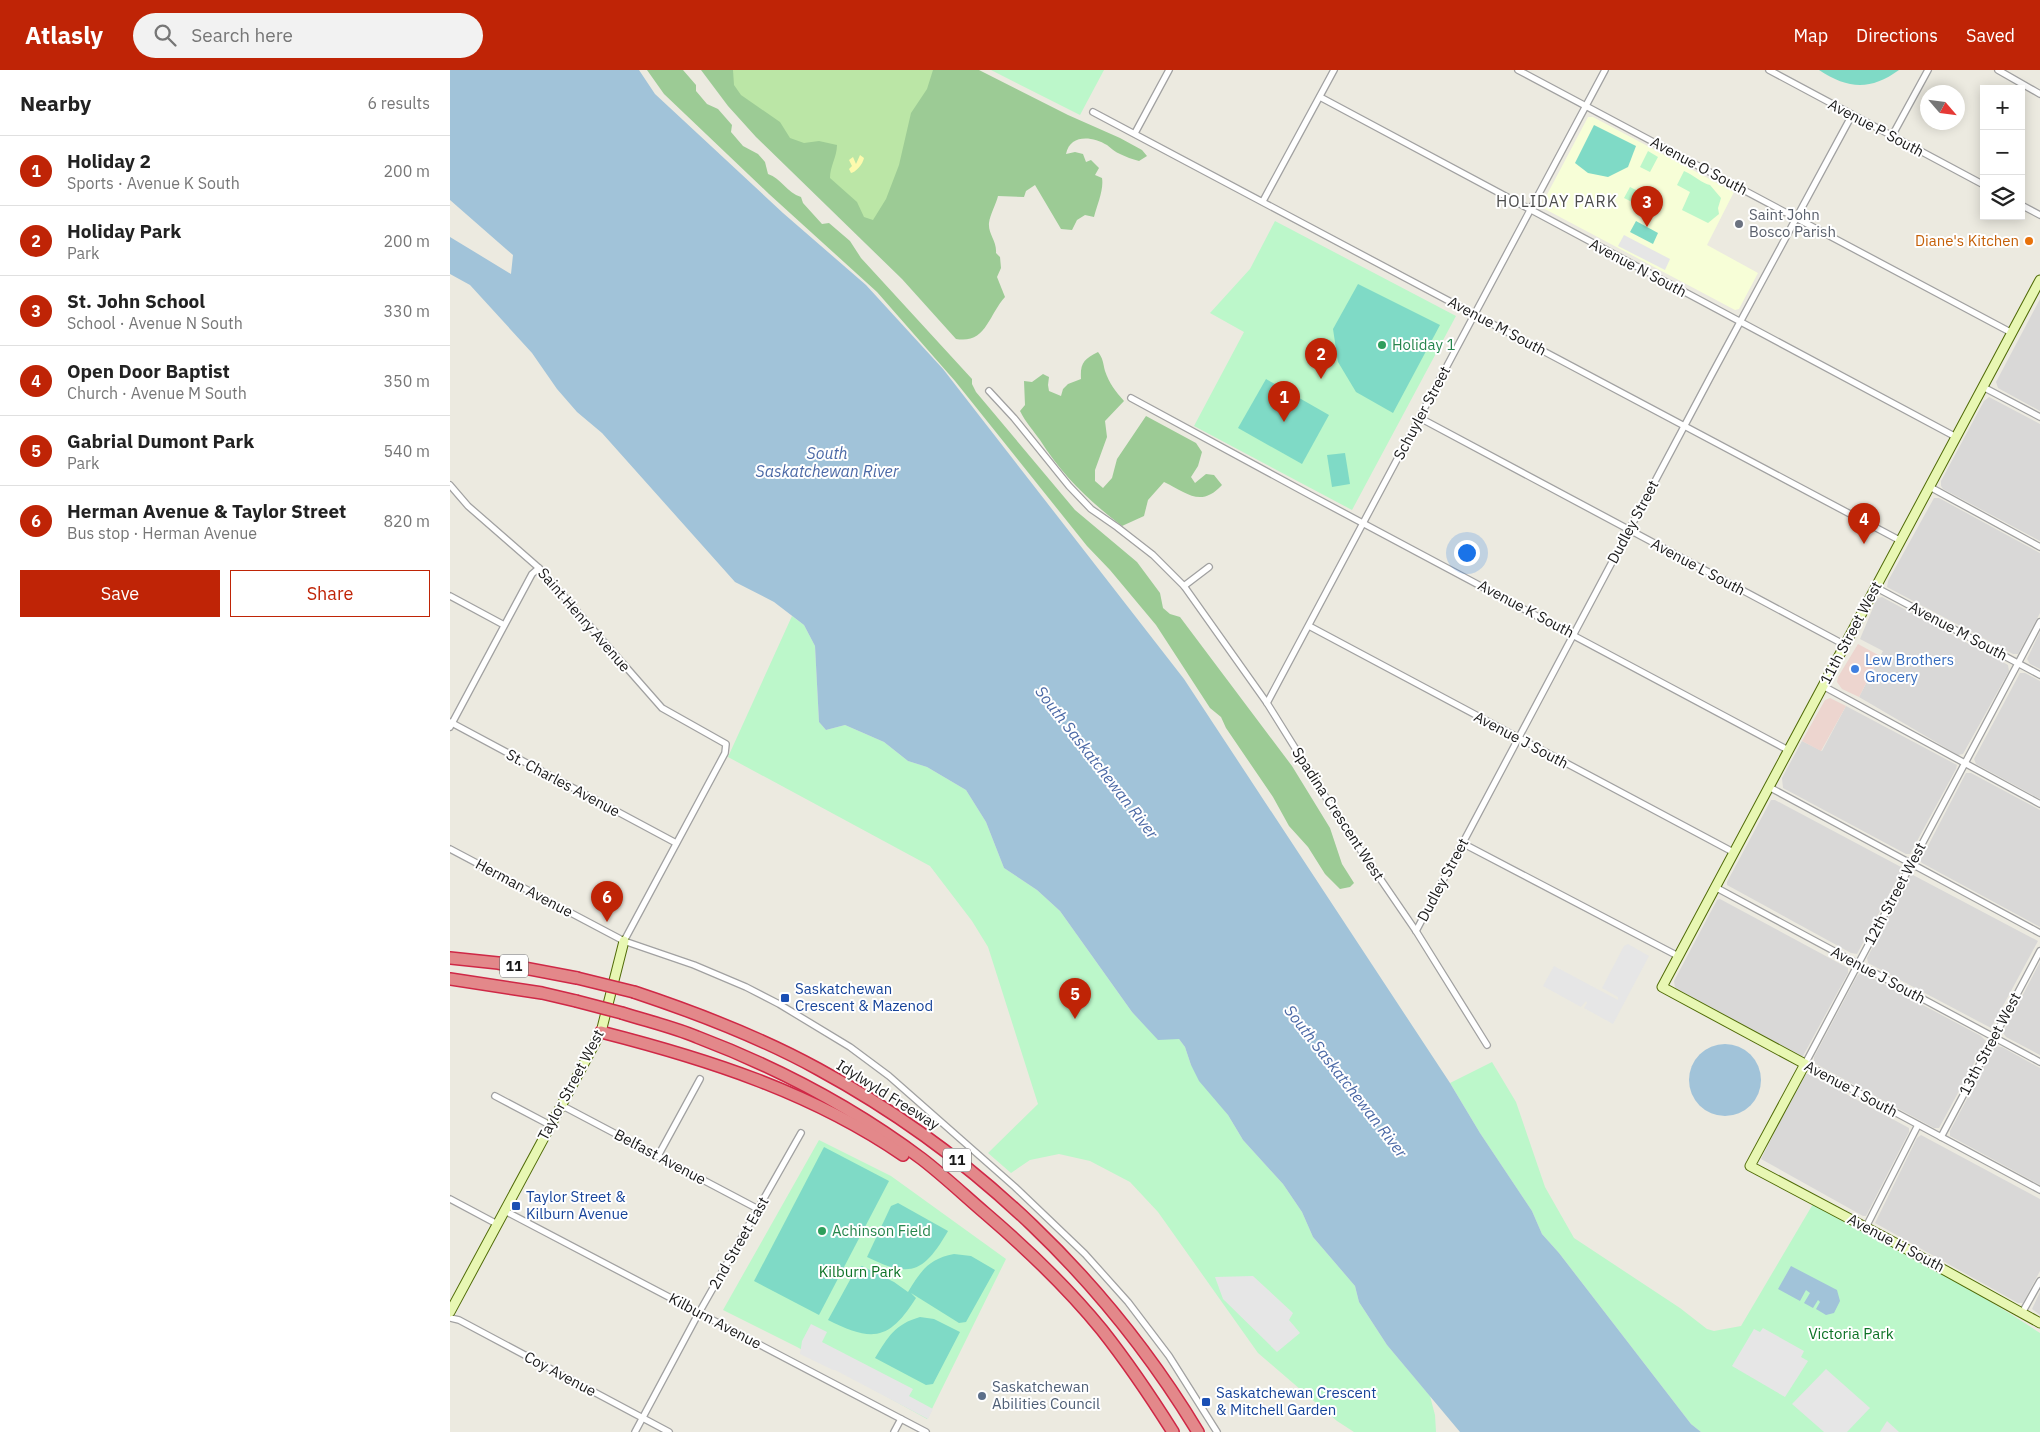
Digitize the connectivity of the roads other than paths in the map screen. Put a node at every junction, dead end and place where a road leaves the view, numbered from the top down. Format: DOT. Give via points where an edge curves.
graph roads {
  1 [pos="1169,70"];
  2 [pos="1334,70"];
  3 [pos="1518,70"];
  4 [pos="1605,70"];
  5 [pos="1768,70"];
  6 [pos="1928,70"];
  7 [pos="1998,70"];
  8 [pos="2040,94"];
  9 [pos="1320,97"];
  10 [pos="1586,106"];
  11 [pos="1093,112"];
  12 [pos="1852,115"];
  13 [pos="1135,133"];
  14 [pos="1892,136"];
  15 [pos="1980,183"];
  16 [pos="1263,201"];
  17 [pos="2025,207"];
  18 [pos="1529,210"];
  19 [pos="2040,215"];
  20 [pos="1796,218"];
  21 [pos="2039,285"];
  22 [pos="1475,314"];
  23 [pos="1741,323"];
  24 [pos="2012,333"];
  25 [pos="1984,387"];
  26 [pos="988,391"];
  27 [pos="1132,398"];
  28 [pos="2040,417"];
  29 [pos="1420,418"];
  30 [pos="1684,426"];
  31 [pos="1956,437"];
  32 [pos="450,485"];
  33 [pos="1930,487"];
  34 [pos="1363,523"];
  35 [pos="1629,530"];
  36 [pos="1900,541"];
  37 [pos="2040,547"];
  38 [pos="1209,567"];
  39 [pos="539,568"];
  40 [pos="1184,586"];
  41 [pos="1875,587"];
  42 [pos="450,596"];
  43 [pos="2040,622"];
  44 [pos="504,625"];
  45 [pos="1308,626"];
  46 [pos="1574,634"];
  47 [pos="1845,645"];
  48 [pos="2018,663"];
  49 [pos="2040,675"];
  50 [pos="1823,686"];
  51 [pos="1267,703"];
  52 [pos="451,724"];
  53 [pos="1518,738"];
  54 [pos="726,744"];
  55 [pos="1788,750"];
  56 [pos="1965,764"];
  57 [pos="1769,787"];
  58 [pos="2040,804"];
  59 [pos="676,843"];
  60 [pos="1462,843"];
  61 [pos="450,849"];
  62 [pos="1733,852"];
  63 [pos="1912,863"];
  64 [pos="1715,887"];
  65 [pos="1416,931"];
  66 [pos="2040,933"];
  67 [pos="624,941"];
  68 [pos="2040,951"];
  69 [pos="1678,956"];
  70 [pos="450,958"];
  71 [pos="1858,964"];
  72 [pos="450,979"];
  73 [pos="1662,987"];
  74 [pos="601,1032"];
  75 [pos="1994,1038"];
  76 [pos="1488,1045"];
  77 [pos="2040,1062"];
  78 [pos="1805,1064"];
  79 [pos="700,1079"];
  80 [pos="495,1096"];
  81 [pos="561,1105"];
  82 [pos="550,1125"];
  83 [pos="1918,1125"];
  84 [pos="801,1133"];
  85 [pos="1941,1137"];
  86 [pos="658,1156"];
  87 [pos="1750,1166"];
  88 [pos="2040,1190"];
  89 [pos="450,1199"];
  90 [pos="758,1209"];
  91 [pos="505,1211"];
  92 [pos="498,1224"];
  93 [pos="1866,1227"];
  94 [pos="1009,1233"];
  95 [pos="2040,1281"];
  96 [pos="450,1312"];
  97 [pos="699,1312"];
  98 [pos="2022,1313"];
  99 [pos="450,1318"];
  100 [pos="2040,1323"];
  101 [pos="642,1418"];
  102 [pos="901,1419"];
  103 [pos="635,1432"];
  104 [pos="669,1432"];
  105 [pos="894,1432"];
  106 [pos="926,1432"];
  107 [pos="1173,1432"];
  108 [pos="1198,1432"];
  109 [pos="1217,1432"];
  1 -- 13 [label="street"];
  2 -- 9 [label="street"];
  3 -- 10 [label="street, Avenue O South"];
  4 -- 10 [label="street, Schuyler Street"];
  5 -- 12 [label="street, Avenue P South"];
  6 -- 14 [label="street"];
  7 -- 8 [label="street"];
  9 -- 16 [label="street"];
  9 -- 18 [label="street, Avenue N South"];
  10 -- 18 [label="street, Schuyler Street"];
  10 -- 20 [label="street, Avenue O South"];
  11 -- 13 [label="street, Avenue M South"];
  12 -- 14 [label="street, Avenue P South"];
  12 -- 20 [label="street, Dudley Street"];
  13 -- 16 [label="street, Avenue M South"];
  14 -- 15 [label="street, Avenue P South"];
  16 -- 22 [label="street, Avenue M South"];
  17 -- 19 [label="street"];
  18 -- 22 [label="street, Schuyler Street"];
  18 -- 23 [label="street, Avenue N South"];
  20 -- 23 [label="street, Dudley Street"];
  20 -- 24 [label="street, Avenue O South"];
  21 -- 24 [label="street, 11th Street West"];
  22 -- 29 [label="street, Schuyler Street"];
  22 -- 30 [label="street, Avenue M South"];
  23 -- 30 [label="street, Dudley Street"];
  23 -- 31 [label="street, Avenue N South"];
  24 -- 25 [label="street, 11th Street West"];
  25 -- 28 [label="street"];
  25 -- 31 [label="street, 11th Street West"];
  26 -- 40 [label="street, Spadina Crescent West" via="1091,509 1153,555"];
  27 -- 34 [label="street, Avenue K South"];
  29 -- 34 [label="street, Schuyler Street"];
  29 -- 35 [label="street, Avenue L South"];
  30 -- 35 [label="street, Dudley Street"];
  30 -- 36 [label="street, Avenue M South"];
  31 -- 33 [label="street, 11th Street West"];
  32 -- 39 [label="street, Saint Henry Avenue" via="468,506"];
  33 -- 36 [label="street, 11th Street West"];
  33 -- 37 [label="street"];
  34 -- 45 [label="street, Schuyler Street"];
  34 -- 46 [label="street, Avenue K South"];
  35 -- 46 [label="street, Dudley Street"];
  35 -- 47 [label="street, Avenue L South"];
  36 -- 41 [label="street, 11th Street West"];
  38 -- 40 [label="street"];
  39 -- 44 [label="street" via="532,574"];
  39 -- 54 [label="street, Saint Henry Avenue" via="649,696 662,708"];
  40 -- 51 [label="street, Spadina Crescent West"];
  41 -- 47 [label="street, 11th Street West"];
  41 -- 48 [label="street, Avenue M South"];
  42 -- 44 [label="street"];
  43 -- 48 [label="street, 12th Street West"];
  44 -- 52 [label="street"];
  45 -- 51 [label="street, Schuyler Street"];
  45 -- 53 [label="street, Avenue J South"];
  46 -- 53 [label="street, Dudley Street"];
  46 -- 55 [label="street, Avenue K South"];
  47 -- 50 [label="street, 11th Street West"];
  48 -- 49 [label="street, Avenue M South"];
  48 -- 56 [label="street, 12th Street West"];
  50 -- 55 [label="street, 11th Street West"];
  50 -- 56 [label="street"];
  51 -- 65 [label="street, Spadina Crescent West" via="1340,820"];
  52 -- 59 [label="street, St. Charles Avenue"];
  53 -- 60 [label="street, Dudley Street"];
  53 -- 62 [label="street, Avenue J South"];
  54 -- 59 [label="street, Taylor Street West" via="725,753"];
  55 -- 57 [label="street, 11th Street West"];
  56 -- 58 [label="street"];
  56 -- 63 [label="street, 12th Street West"];
  57 -- 62 [label="street, 11th Street West"];
  57 -- 63 [label="street"];
  59 -- 67 [label="street, Taylor Street West"];
  60 -- 65 [label="street, Dudley Street"];
  60 -- 69 [label="street"];
  61 -- 67 [label="street, Herman Avenue"];
  62 -- 64 [label="street, 11th Street West"];
  63 -- 66 [label="street"];
  63 -- 71 [label="street, 12th Street West"];
  64 -- 69 [label="street, 11th Street West"];
  64 -- 71 [label="street, Avenue J South"];
  65 -- 76 [label="street, Spadina Crescent West"];
  67 -- 74 [label="street, Taylor Street West"];
  67 -- 109 [label="street, Herman Avenue" via="746,987 842,1043 889,1076 1015,1187 1085,1254 1128,1302 1169,1356"];
  68 -- 75 [label="street, 13th Street West"];
  69 -- 73 [label="street, 11th Street West"];
  70 -- 108 [label="highway, Idylwyld Freeway / 11, bridge" via="498,963 634,992 714,1020 788,1053 878,1103 940,1146 1044,1234 1088,1282 1157,1368"];
  71 -- 75 [label="street, Avenue J South"];
  71 -- 78 [label="street, 12th Street West"];
  72 -- 94 [label="highway, 11, bridge" via="542,993 622,1013 696,1036 778,1072 887,1134"];
  73 -- 78 [label="street, Avenue I South"];
  74 -- 81 [label="street, Taylor Street West"];
  74 -- 94 [label="highway" via="717,1064 810,1102 894,1148"];
  75 -- 77 [label="street, Avenue J South"];
  75 -- 85 [label="street, 13th Street West"];
  78 -- 83 [label="street, Avenue I South"];
  78 -- 87 [label="street, 12th Street West"];
  79 -- 86 [label="street"];
  80 -- 82 [label="street"];
  81 -- 82 [label="street, Taylor Street West"];
  81 -- 86 [label="street, Belfast Avenue"];
  82 -- 91 [label="street, Taylor Street West"];
  83 -- 85 [label="street, Avenue I South"];
  83 -- 93 [label="street"];
  84 -- 90 [label="street, 2nd Street East"];
  85 -- 88 [label="street, Avenue I South"];
  86 -- 90 [label="street, Belfast Avenue"];
  87 -- 93 [label="street, Avenue H South"];
  89 -- 92 [label="street"];
  90 -- 97 [label="street, 2nd Street East"];
  91 -- 92 [label="street, Taylor Street West"];
  91 -- 97 [label="street, Kilburn Avenue"];
  92 -- 96 [label="street, Taylor Street West"];
  93 -- 98 [label="street, Avenue H South"];
  94 -- 107 [label="highway, 11" via="1101,1329"];
  95 -- 98 [label="street"];
  97 -- 101 [label="street, 2nd Street East"];
  97 -- 102 [label="street, Kilburn Avenue"];
  98 -- 100 [label="street, Avenue H South"];
  99 -- 101 [label="street, Coy Avenue"];
  101 -- 103 [label="street, 2nd Street East"];
  101 -- 104 [label="street, Coy Avenue"];
  102 -- 105 [label="street"];
  102 -- 106 [label="street, Kilburn Avenue"];
}
